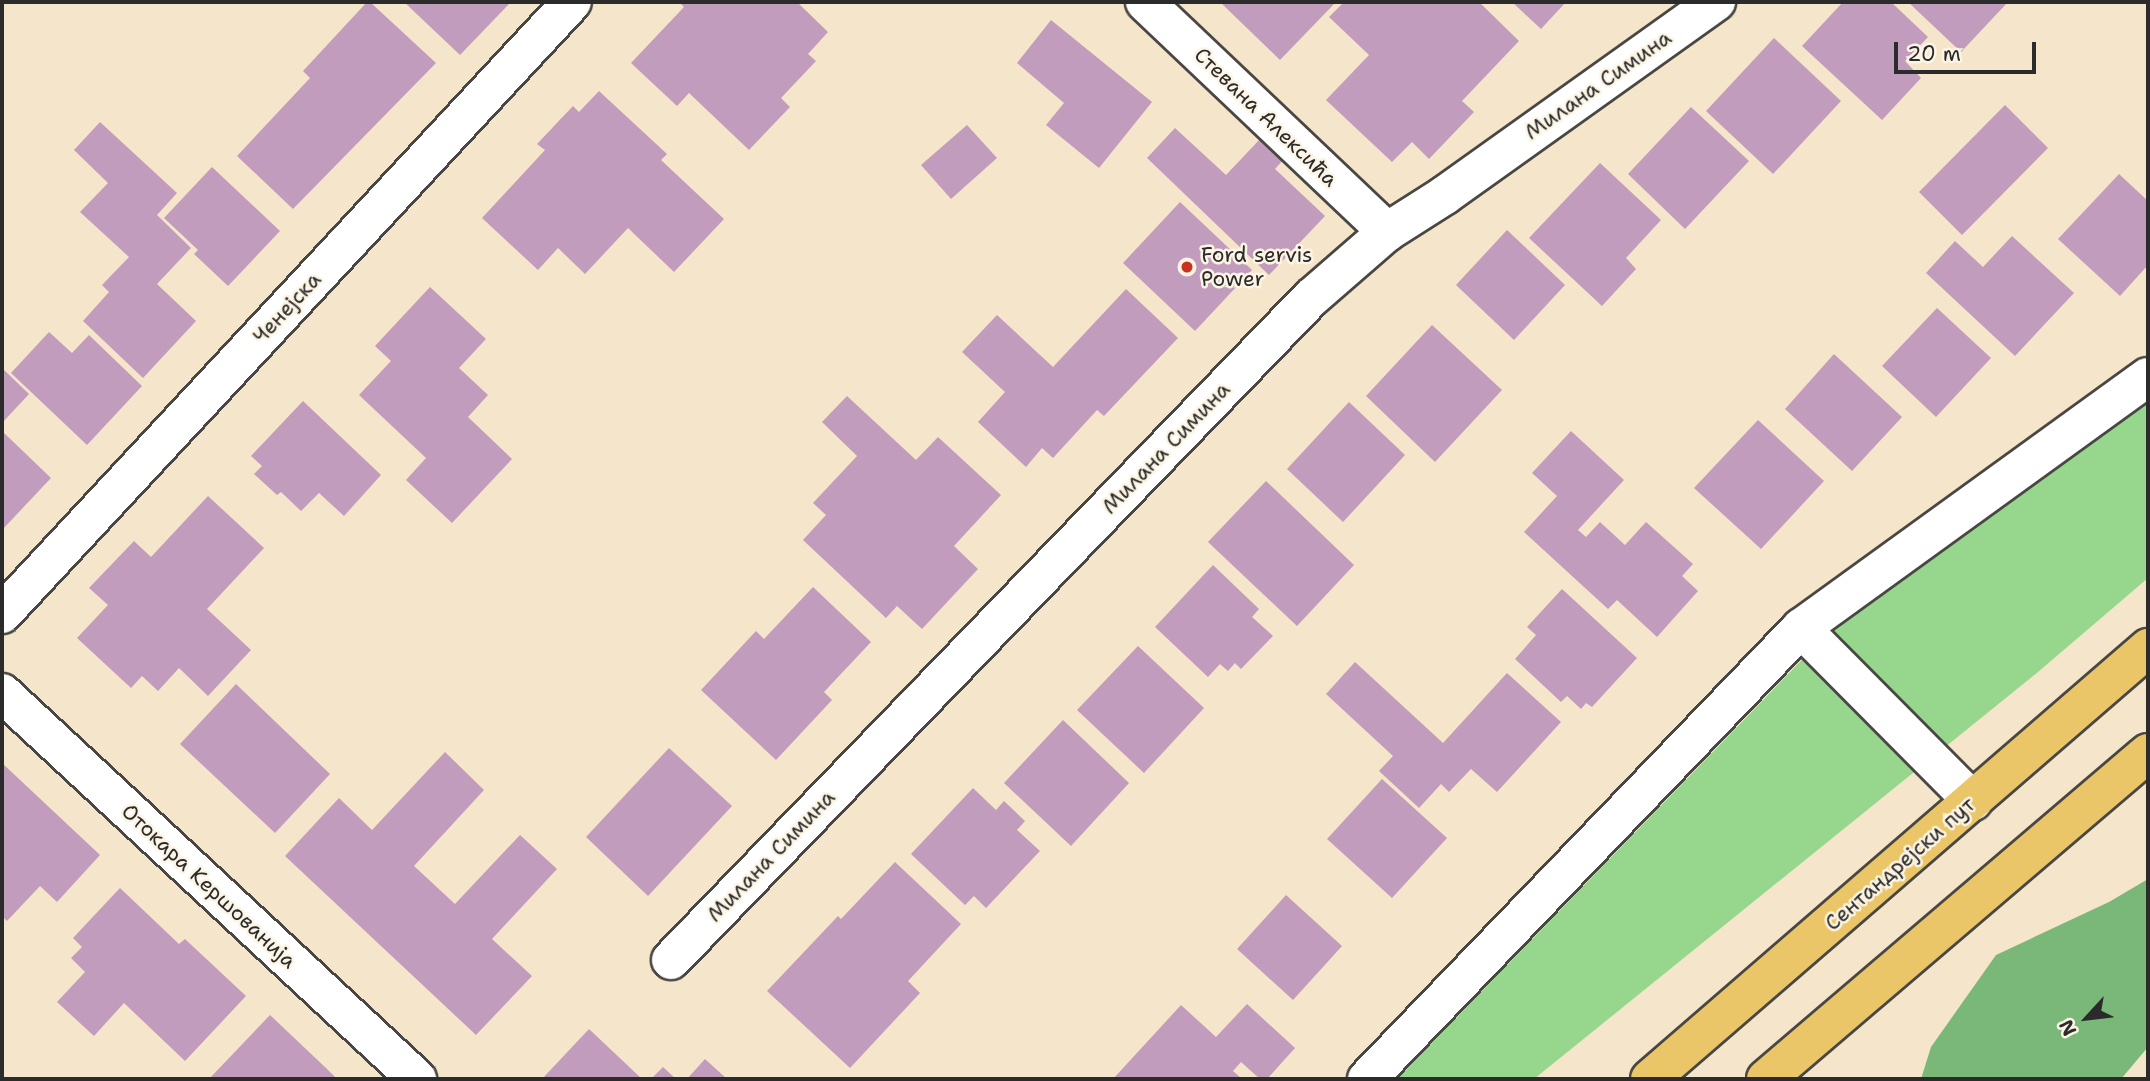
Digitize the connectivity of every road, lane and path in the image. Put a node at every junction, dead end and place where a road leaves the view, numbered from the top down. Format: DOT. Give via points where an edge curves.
graph roads {
  1 [pos="572,2"];
  2 [pos="1145,2"];
  3 [pos="1716,2"];
  4 [pos="1387,232"];
  5 [pos="2148,377"];
  6 [pos="2,614"];
  7 [pos="1801,628"];
  8 [pos="2148,648"];
  9 [pos="2,693"];
  10 [pos="2148,752"];
  11 [pos="1973,801"];
  12 [pos="671,960"];
  13 [pos="417,1079"];
  14 [pos="1367,1079"];
  15 [pos="1650,1079"];
  16 [pos="1766,1079"];
  1 -- 6 [label="street, Ченејска"];
  2 -- 4 [label="street, Стевана Алексића"];
  3 -- 4 [label="street, Милана Симина"];
  4 -- 12 [label="street, Милана Симина" via="1311,298"];
  5 -- 7 [label="street"];
  7 -- 11 [label="street"];
  7 -- 14 [label="street"];
  8 -- 11 [label="main road, Сентандрејски пут"];
  9 -- 13 [label="street, Отокара Кершованија"];
  10 -- 16 [label="main road"];
  11 -- 15 [label="main road, Сентандрејски пут"];
}
